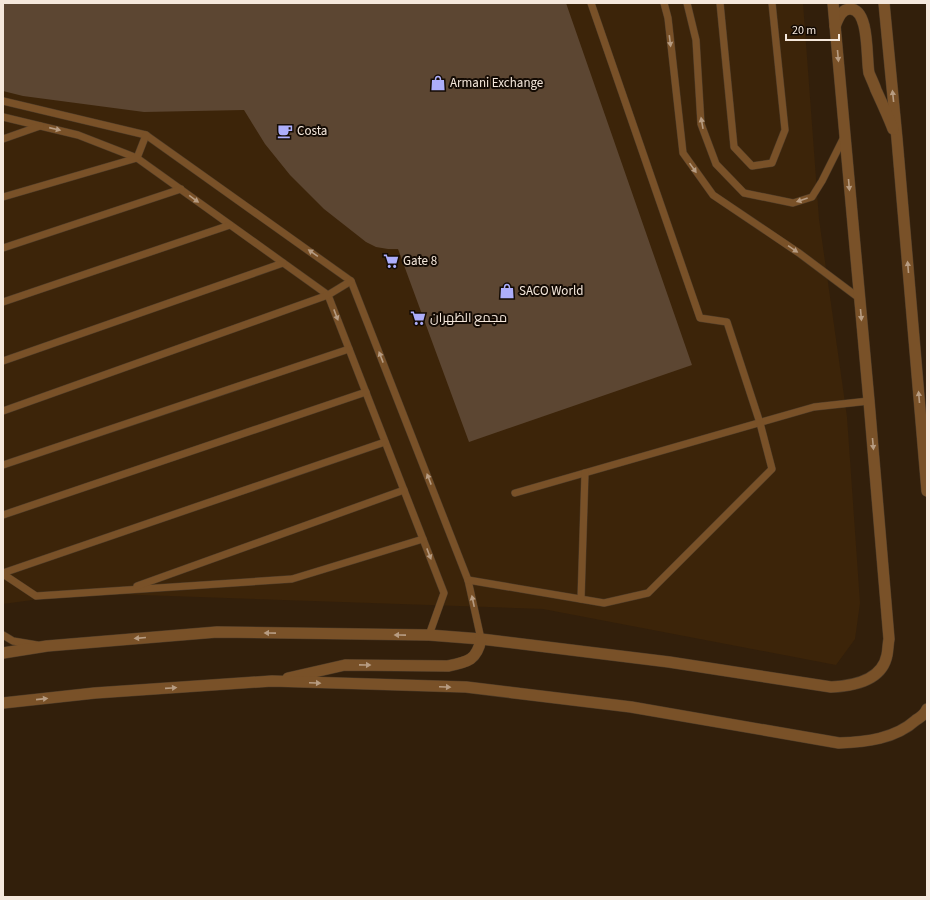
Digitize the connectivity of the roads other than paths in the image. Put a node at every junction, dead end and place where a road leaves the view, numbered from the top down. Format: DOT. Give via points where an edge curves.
graph roads {
  1 [pos="591,3"];
  2 [pos="664,3"];
  3 [pos="687,3"];
  4 [pos="720,3"];
  5 [pos="772,3"];
  6 [pos="833,3"];
  7 [pos="884,3"];
  8 [pos="835,27"];
  9 [pos="3,101"];
  10 [pos="3,117"];
  11 [pos="40,126"];
  12 [pos="146,134"];
  13 [pos="845,134"];
  14 [pos="3,139"];
  15 [pos="897,139"];
  16 [pos="137,158"];
  17 [pos="181,189"];
  18 [pos="3,197"];
  19 [pos="230,225"];
  20 [pos="3,248"];
  21 [pos="283,263"];
  22 [pos="351,281"];
  23 [pos="328,295"];
  24 [pos="859,298"];
  25 [pos="3,302"];
  26 [pos="349,349"];
  27 [pos="3,361"];
  28 [pos="366,392"];
  29 [pos="869,401"];
  30 [pos="3,412"];
  31 [pos="760,423"];
  32 [pos="385,442"];
  33 [pos="3,465"];
  34 [pos="585,472"];
  35 [pos="404,490"];
  36 [pos="927,491"];
  37 [pos="515,493"];
  38 [pos="3,514"];
  39 [pos="424,540"];
  40 [pos="3,574"];
  41 [pos="468,580"];
  42 [pos="128,590"];
  43 [pos="581,599"];
  44 [pos="429,635"];
  45 [pos="3,636"];
  46 [pos="481,639"];
  47 [pos="47,646"];
  48 [pos="3,653"];
  49 [pos="3,660"];
  50 [pos="272,681"];
  51 [pos="3,703"];
  52 [pos="927,709"];
  1 -- 31 [label="lane" via="700,318 727,322"];
  2 -- 24 [label="lane, one-way" via="683,153 713,195 799,253"];
  13 -- 3 [label="lane, one-way" via="812,197 793,203 744,193 716,164 701,124 696,40"];
  4 -- 5 [label="lane" via="734,147 752,166 772,163 785,130"];
  6 -- 8 [label="street"];
  15 -- 7 [label="street, one-way"];
  8 -- 13 [label="street, one-way"];
  8 -- 15 [label="street" via="844,11 856,10 861,16 869,73"];
  9 -- 12 [label="lane"];
  10 -- 11 [label="lane"];
  11 -- 14 [label="lane"];
  11 -- 16 [label="lane, one-way" via="78,135"];
  12 -- 16 [label="lane"];
  22 -- 12 [label="lane, one-way"];
  13 -- 24 [label="street, one-way"];
  36 -- 15 [label="street, one-way"];
  16 -- 17 [label="lane"];
  16 -- 18 [label="lane"];
  17 -- 19 [label="lane, one-way"];
  17 -- 20 [label="lane"];
  19 -- 21 [label="lane"];
  19 -- 25 [label="lane"];
  21 -- 23 [label="lane"];
  21 -- 27 [label="lane"];
  22 -- 23 [label="lane"];
  41 -- 22 [label="lane, one-way"];
  23 -- 26 [label="lane, one-way"];
  23 -- 30 [label="lane"];
  24 -- 29 [label="street, one-way"];
  26 -- 28 [label="lane"];
  26 -- 33 [label="lane"];
  28 -- 32 [label="lane"];
  28 -- 38 [label="lane"];
  29 -- 31 [label="lane" via="814,407"];
  29 -- 46 [label="street, one-way" via="889,639 887,656 880,670 865,682 831,687 669,662"];
  31 -- 34 [label="lane"];
  31 -- 43 [label="lane" via="772,469 648,593 604,603"];
  32 -- 35 [label="lane"];
  32 -- 40 [label="lane"];
  34 -- 37 [label="lane"];
  34 -- 43 [label="lane"];
  35 -- 39 [label="lane"];
  35 -- 42 [label="lane"];
  39 -- 42 [label="lane" via="292,579"];
  39 -- 44 [label="lane, one-way" via="444,593"];
  40 -- 42 [label="lane" via="36,596"];
  41 -- 43 [label="lane"];
  46 -- 41 [label="lane, one-way"];
  44 -- 46 [label="street"];
  44 -- 47 [label="street, one-way" via="217,632"];
  45 -- 47 [label="lane" via="13,641"];
  50 -- 46 [label="street, one-way" via="345,664 448,666 471,659 479,650"];
  47 -- 48 [label="street"];
  47 -- 49 [label="street"];
  51 -- 50 [label="street, one-way" via="95,693"];
  50 -- 52 [label="street, one-way" via="466,688 631,707 839,743 887,737 910,726"];
}
